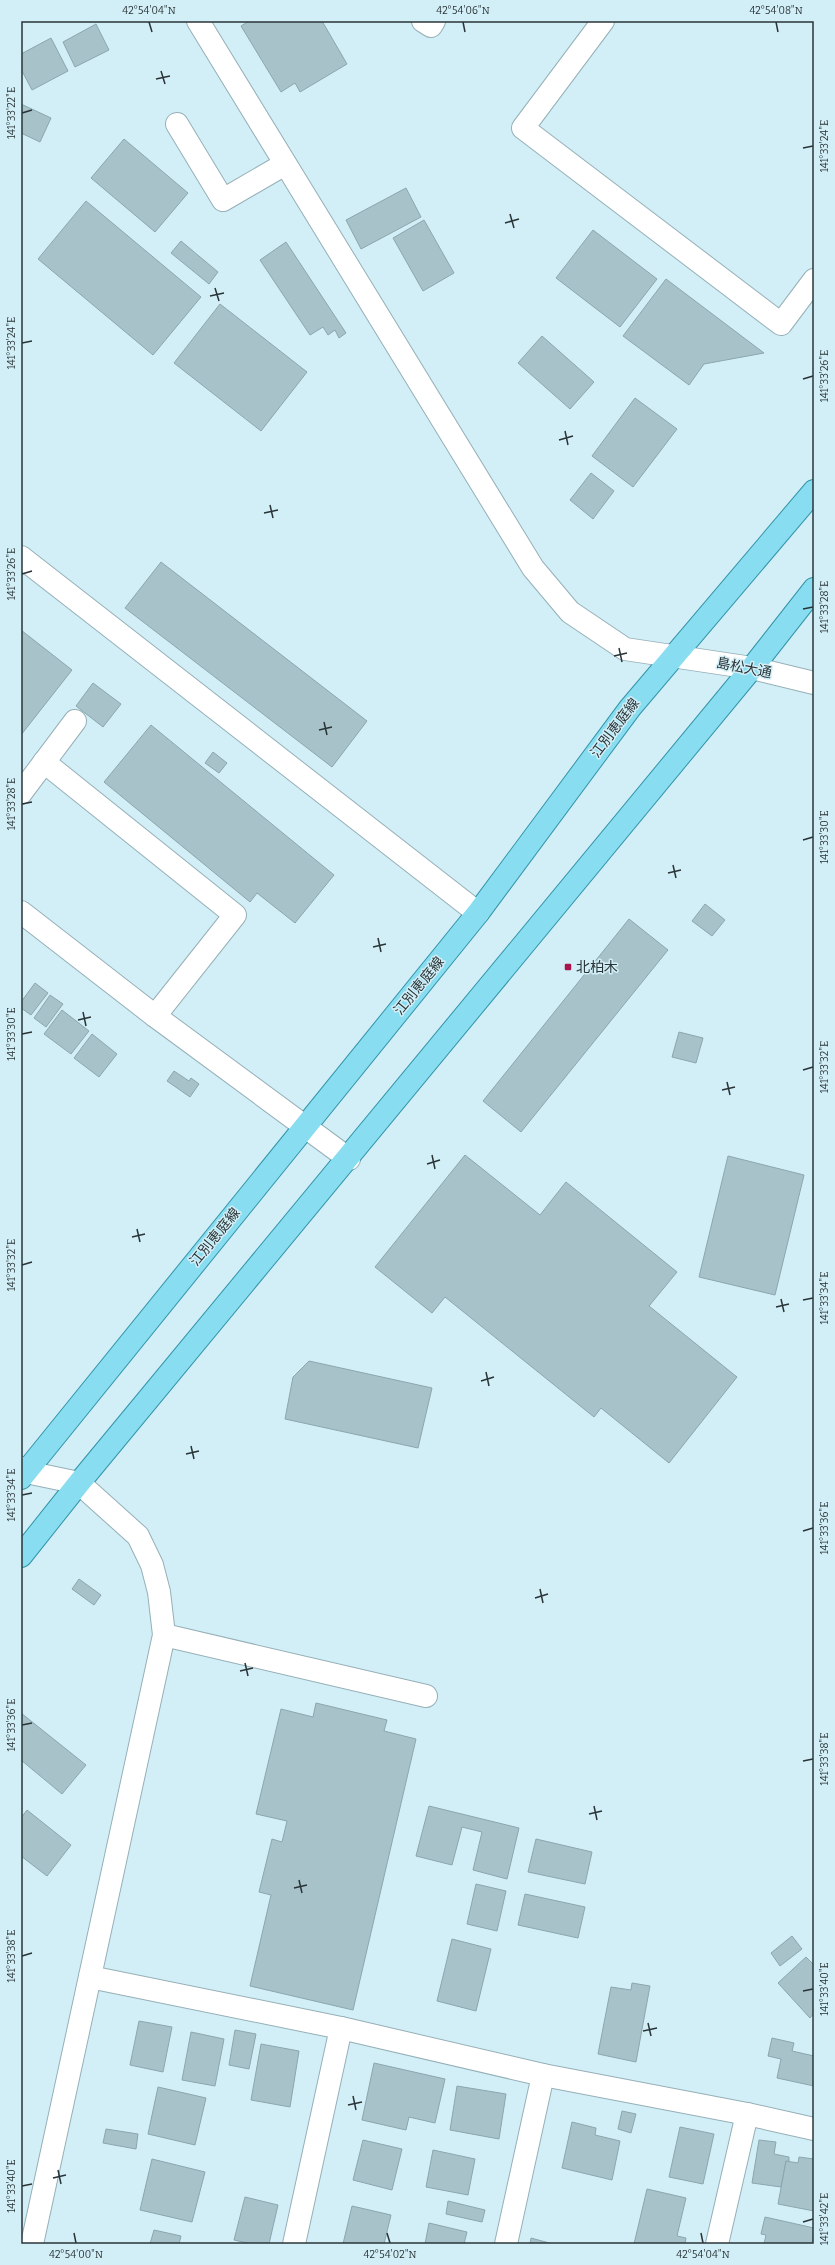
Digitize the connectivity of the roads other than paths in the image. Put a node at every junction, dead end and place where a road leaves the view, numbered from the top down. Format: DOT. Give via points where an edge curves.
graph roads {
  1 [pos="198,21"];
  2 [pos="424,21"];
  3 [pos="434,21"];
  4 [pos="603,21"];
  5 [pos="177,124"];
  6 [pos="285,164"];
  7 [pos="814,280"];
  8 [pos="814,491"];
  9 [pos="21,557"];
  10 [pos="814,589"];
  11 [pos="674,655"];
  12 [pos="752,668"];
  13 [pos="814,683"];
  14 [pos="75,721"];
  15 [pos="44,762"];
  16 [pos="21,793"];
  17 [pos="21,912"];
  18 [pos="478,913"];
  19 [pos="155,1016"];
  20 [pos="305,1127"];
  21 [pos="348,1159"];
  22 [pos="23,1473"];
  23 [pos="79,1483"];
  24 [pos="21,1556"];
  25 [pos="164,1635"];
  26 [pos="426,1696"];
  27 [pos="90,1977"];
  28 [pos="341,2028"];
  29 [pos="543,2075"];
  30 [pos="747,2114"];
  31 [pos="814,2129"];
  32 [pos="32,2244"];
  33 [pos="294,2244"];
  34 [pos="506,2244"];
  35 [pos="718,2244"];
  1 -- 6 [label="street, 島松大通"];
  2 -- 3 [label="street" via="430,26"];
  4 -- 7 [label="street" via="523,128 781,324"];
  5 -- 6 [label="street" via="223,200"];
  6 -- 11 [label="street, 島松大通" via="533,568 570,612 625,649"];
  8 -- 11 [label="main road, 江別恵庭線"];
  9 -- 18 [label="street"];
  10 -- 12 [label="main road"];
  11 -- 12 [label="street, 島松大通"];
  11 -- 18 [label="main road, 江別恵庭線" via="630,708"];
  12 -- 13 [label="street, 島松大通"];
  12 -- 21 [label="main road"];
  14 -- 15 [label="street"];
  15 -- 16 [label="street"];
  15 -- 19 [label="street" via="235,915"];
  17 -- 19 [label="street"];
  18 -- 20 [label="main road, 江別恵庭線"];
  19 -- 20 [label="street"];
  20 -- 21 [label="street"];
  20 -- 22 [label="main road, 江別恵庭線"];
  21 -- 23 [label="main road"];
  22 -- 23 [label="street"];
  23 -- 24 [label="main road"];
  23 -- 25 [label="street" via="138,1536 152,1565 159,1592"];
  25 -- 26 [label="street"];
  25 -- 27 [label="street"];
  27 -- 28 [label="street"];
  27 -- 32 [label="street"];
  28 -- 29 [label="street"];
  28 -- 33 [label="street"];
  29 -- 30 [label="street"];
  29 -- 34 [label="street"];
  30 -- 31 [label="street"];
  30 -- 35 [label="street"];
}
